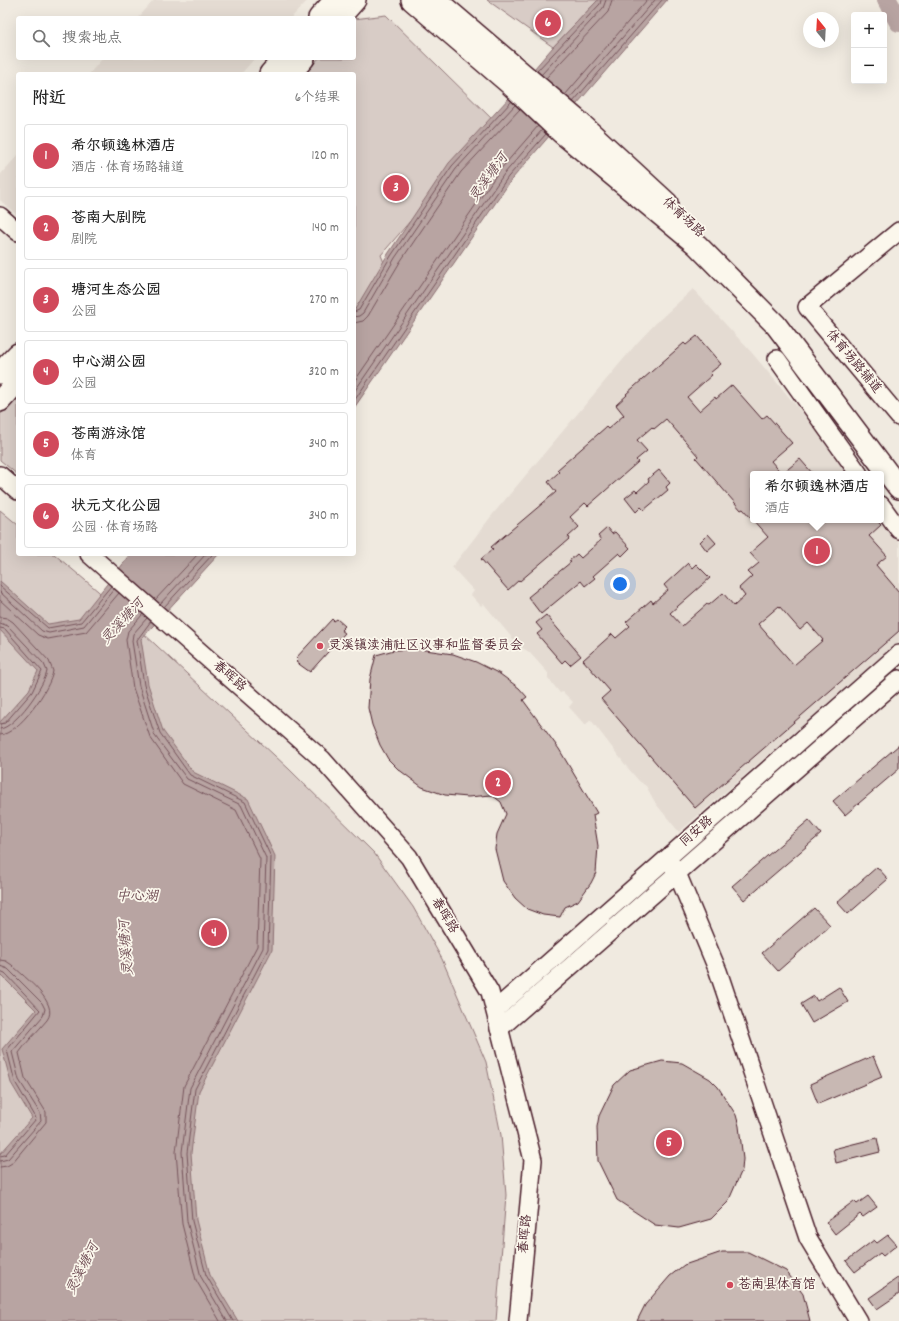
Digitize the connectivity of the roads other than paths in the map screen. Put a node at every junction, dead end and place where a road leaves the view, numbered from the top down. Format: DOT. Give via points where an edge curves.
graph roads {
  1 [pos="335,0"];
  2 [pos="355,0"];
  3 [pos="412,0"];
  4 [pos="436,0"];
  5 [pos="321,16"];
  6 [pos="341,16"];
  7 [pos="282,60"];
  8 [pos="302,60"];
  9 [pos="272,72"];
  10 [pos="292,72"];
  11 [pos="515,79"];
  12 [pos="570,127"];
  13 [pos="0,216"];
  14 [pos="16,230"];
  15 [pos="899,231"];
  16 [pos="16,356"];
  17 [pos="777,359"];
  18 [pos="0,373"];
  19 [pos="16,382"];
  20 [pos="0,401"];
  21 [pos="899,417"];
  22 [pos="899,465"];
  23 [pos="857,471"];
  24 [pos="0,475"];
  25 [pos="899,488"];
  26 [pos="16,489"];
  27 [pos="884,509"];
  28 [pos="899,530"];
  29 [pos="91,556"];
  30 [pos="899,654"];
  31 [pos="899,679"];
  32 [pos="667,858"];
  33 [pos="677,873"];
  34 [pos="494,1010"];
  35 [pos="499,1029"];
  36 [pos="518,1321"];
  37 [pos="858,1321"];
  1 -- 5 [label="main road"];
  2 -- 6 [label="main road"];
  3 -- 11 [label="main road"];
  4 -- 11 [label="main road, 体育场路"];
  7 -- 9 [label="main road"];
  8 -- 10 [label="main road"];
  11 -- 12 [label="main road, 体育场路"];
  12 -- 22 [label="main road, 体育场路" via="705,238 789,320"];
  12 -- 25 [label="main road, 体育场路" via="697,245 776,325"];
  13 -- 14 [label="street"];
  15 -- 21 [label="street, 体育场路辅道" via="807,307"];
  16 -- 18 [label="main road"];
  17 -- 23 [label="street"];
  19 -- 20 [label="main road"];
  24 -- 26 [label="street"];
  27 -- 28 [label="street"];
  29 -- 34 [label="street, 春晖路" via="322,759 409,856 490,992"];
  30 -- 32 [label="street, 同安路"];
  31 -- 33 [label="street, 同安路"];
  32 -- 33 [label="street"];
  32 -- 34 [label="street, 同安路"];
  33 -- 35 [label="street, 同安路"];
  33 -- 37 [label="street" via="718,971 808,1238"];
  34 -- 35 [label="street, 春晖路"];
  35 -- 36 [label="street, 春晖路" via="533,1160"];
}
